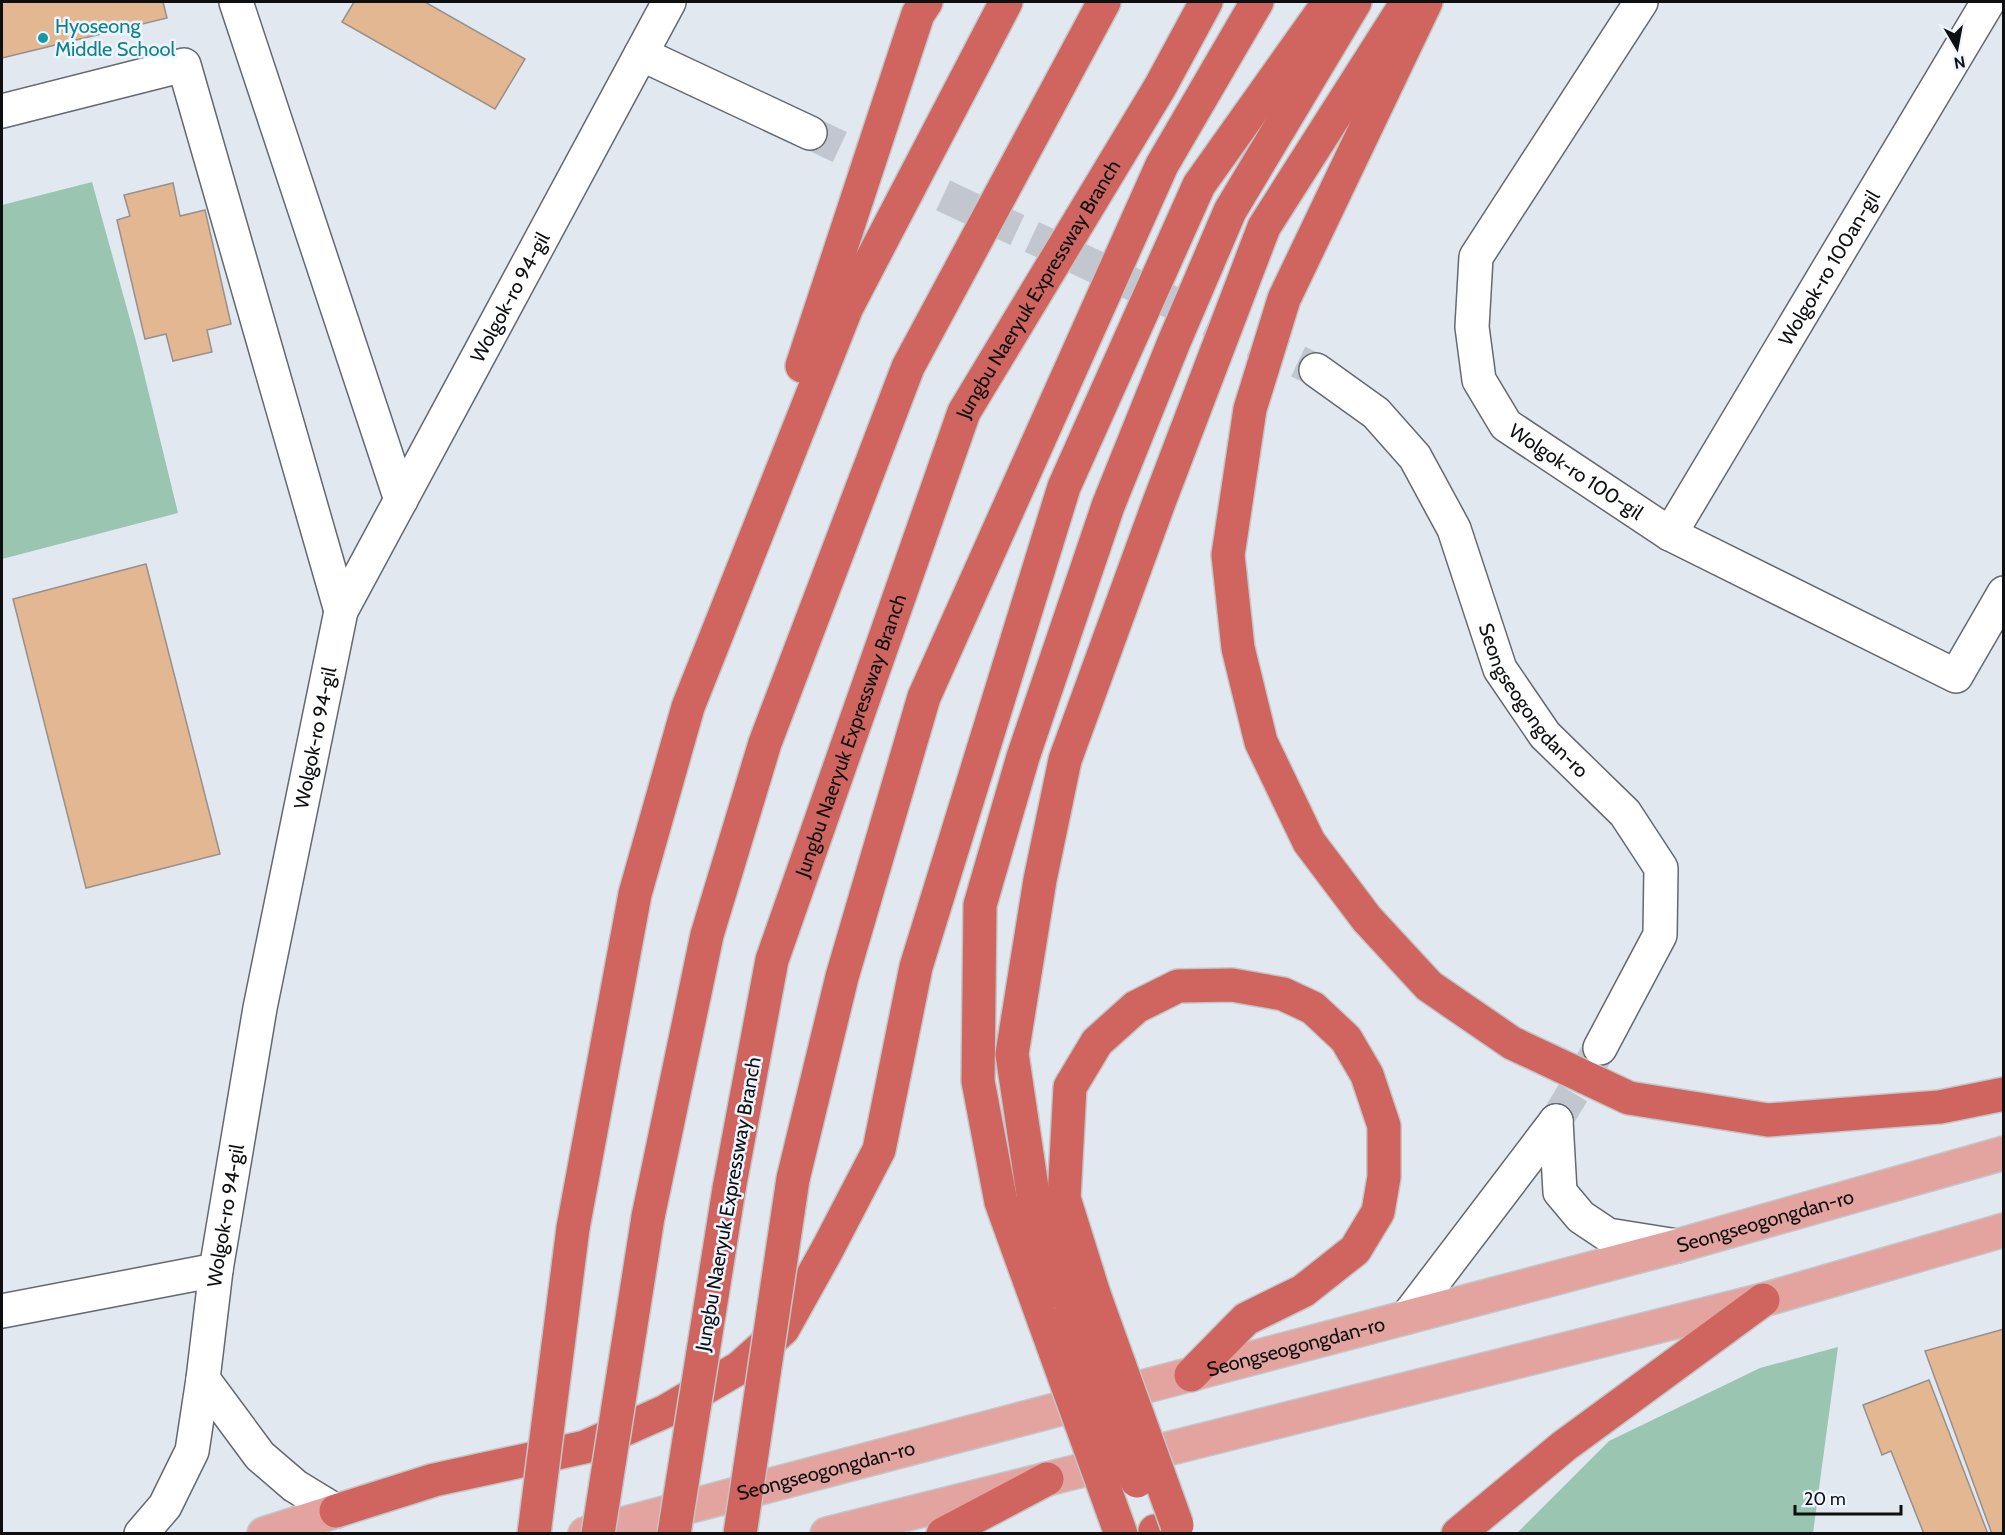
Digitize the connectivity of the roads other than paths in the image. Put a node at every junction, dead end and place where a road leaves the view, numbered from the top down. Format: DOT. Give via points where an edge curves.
graph roads {
  1 [pos="236,2"];
  2 [pos="669,2"];
  3 [pos="926,2"];
  4 [pos="1006,2"];
  5 [pos="1104,2"];
  6 [pos="1206,2"];
  7 [pos="1257,2"];
  8 [pos="1329,2"];
  9 [pos="1354,2"];
  10 [pos="1407,2"];
  11 [pos="1426,2"];
  12 [pos="1641,2"];
  13 [pos="1988,2"];
  14 [pos="641,54"];
  15 [pos="2,111"];
  16 [pos="810,133"];
  17 [pos="1316,370"];
  18 [pos="401,500"];
  19 [pos="1670,534"];
  20 [pos="2004,593"];
  21 [pos="340,611"];
  22 [pos="688,707"];
  23 [pos="1600,1048"];
  24 [pos="2004,1094"];
  25 [pos="2004,1153"];
  26 [pos="2004,1230"];
  27 [pos="1677,1246"];
  28 [pos="216,1269"];
  29 [pos="1082,1298"];
  30 [pos="1763,1300"];
  31 [pos="2,1311"];
  32 [pos="1407,1317"];
  33 [pos="1191,1375"];
  34 [pos="203,1379"];
  35 [pos="1047,1479"];
  36 [pos="336,1511"];
  37 [pos="1167,1531"];
  38 [pos="141,1533"];
  39 [pos="264,1533"];
  40 [pos="534,1533"];
  41 [pos="585,1533"];
  42 [pos="598,1533"];
  43 [pos="674,1533"];
  44 [pos="740,1533"];
  45 [pos="827,1533"];
  46 [pos="943,1533"];
  47 [pos="1121,1533"];
  48 [pos="1458,1533"];
  1 -- 18 [label="street"];
  2 -- 14 [label="street, Wolgok-ro 94-gil"];
  3 -- 22 [label="highway" via="918,14"];
  4 -- 22 [label="highway" via="847,307"];
  5 -- 42 [label="highway, bridge" via="908,367 765,743 707,935 648,1217"];
  6 -- 43 [label="highway, Jungbu Naeryuk Expressway Branch, bridge" via="1160,87 964,412 772,960 729,1189"];
  7 -- 44 [label="highway, bridge" via="1162,165 924,697 842,977 793,1179"];
  8 -- 36 [label="highway" via="1199,185 1064,487 916,967 879,1150 783,1329 739,1368 666,1412 585,1447 434,1480"];
  9 -- 47 [label="highway, bridge" via="1230,211 1179,331 1108,506 1023,757 980,905 978,1081 1001,1202"];
  10 -- 29 [label="highway" via="1264,227 1065,760 1040,880 1012,1054 1034,1201"];
  11 -- 24 [label="highway" via="1284,299 1250,409 1228,555 1238,648 1261,742 1309,842 1367,919 1429,986 1512,1043 1629,1098 1768,1120 1940,1107"];
  12 -- 19 [label="street, Wolgok-ro 100-gil" via="1476,257 1472,327 1479,380 1506,425"];
  13 -- 19 [label="street, Wolgok-ro 100an-gil"];
  14 -- 16 [label="street"];
  14 -- 18 [label="street, Wolgok-ro 94-gil"];
  15 -- 21 [label="street" via="184,65"];
  17 -- 23 [label="street, Seongseogongdan-ro" via="1376,413 1415,457 1454,529 1500,669 1545,735 1625,813 1661,868 1660,935"];
  18 -- 21 [label="street, Wolgok-ro 94-gil"];
  19 -- 20 [label="street, Wolgok-ro 100-gil" via="1956,676"];
  21 -- 28 [label="street, Wolgok-ro 94-gil" via="260,1008"];
  22 -- 40 [label="highway, bridge" via="635,894 573,1227"];
  25 -- 27 [label="main road, Seongseogongdan-ro"];
  26 -- 30 [label="main road"];
  27 -- 32 [label="main road, Seongseogongdan-ro"];
  27 -- 32 [label="street" via="1608,1235 1581,1217 1560,1192 1556,1120"];
  28 -- 31 [label="street"];
  28 -- 34 [label="street, Wolgok-ro 94-gil"];
  29 -- 33 [label="highway" via="1064,1198 1070,1087 1097,1042 1136,1007 1178,986 1232,985 1282,994 1313,1008 1346,1038 1367,1075 1384,1126 1384,1176 1378,1212 1355,1250 1303,1291 1246,1319"];
  29 -- 37 [label="highway, bridge"];
  30 -- 35 [label="main road"];
  30 -- 48 [label="highway" via="1564,1446"];
  32 -- 33 [label="main road, Seongseogongdan-ro"];
  33 -- 41 [label="main road, Seongseogongdan-ro"];
  34 -- 36 [label="street" via="260,1456 295,1486"];
  34 -- 38 [label="street, Wolgok-ro 94-gil" via="192,1451 165,1506"];
  35 -- 45 [label="main road"];
  35 -- 46 [label="highway"];
  36 -- 39 [label="main road"];
}
